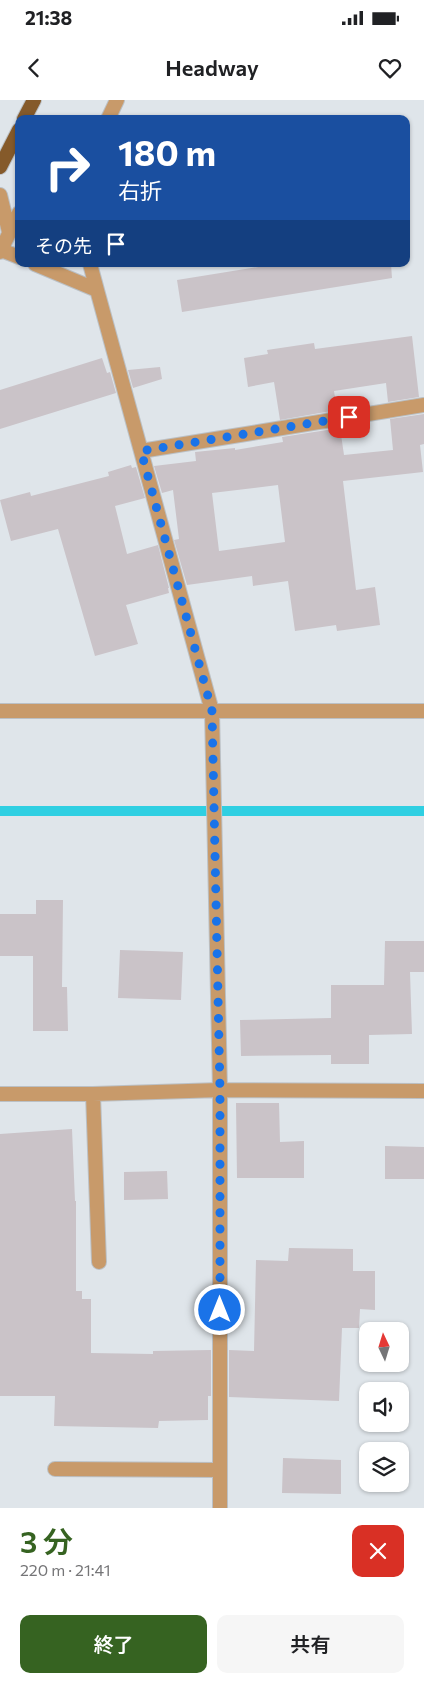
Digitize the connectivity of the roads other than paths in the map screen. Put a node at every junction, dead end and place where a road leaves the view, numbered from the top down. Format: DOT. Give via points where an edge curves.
graph roads {
  1 [pos="34,100"];
  2 [pos="117,100"];
  3 [pos="26,115"];
  4 [pos="110,115"];
  5 [pos="15,138"];
  6 [pos="0,167"];
  7 [pos="0,195"];
  8 [pos="15,221"];
  9 [pos="9,232"];
  10 [pos="1,251"];
  11 [pos="15,256"];
  12 [pos="42,267"];
  13 [pos="91,267"];
  14 [pos="97,290"];
  15 [pos="424,405"];
  16 [pos="141,451"];
  17 [pos="0,711"];
  18 [pos="212,711"];
  19 [pos="424,711"];
  20 [pos="220,1090"];
  21 [pos="424,1091"];
  22 [pos="0,1094"];
  23 [pos="93,1094"];
  24 [pos="99,1262"];
  25 [pos="55,1469"];
  26 [pos="220,1470"];
  27 [pos="220,1508"];
  1 -- 3 [label="highway"];
  2 -- 4 [label="street"];
  5 -- 6 [label="highway"];
  7 -- 9 [label="street"];
  8 -- 9 [label="street"];
  9 -- 10 [label="street"];
  10 -- 11 [label="street"];
  12 -- 14 [label="street"];
  13 -- 14 [label="street"];
  14 -- 16 [label="street"];
  15 -- 16 [label="street"];
  16 -- 18 [label="street"];
  17 -- 18 [label="street"];
  18 -- 19 [label="street"];
  18 -- 20 [label="street"];
  20 -- 21 [label="street"];
  20 -- 23 [label="street"];
  20 -- 26 [label="street"];
  22 -- 23 [label="street"];
  23 -- 24 [label="street"];
  25 -- 26 [label="street"];
  26 -- 27 [label="street"];
}
